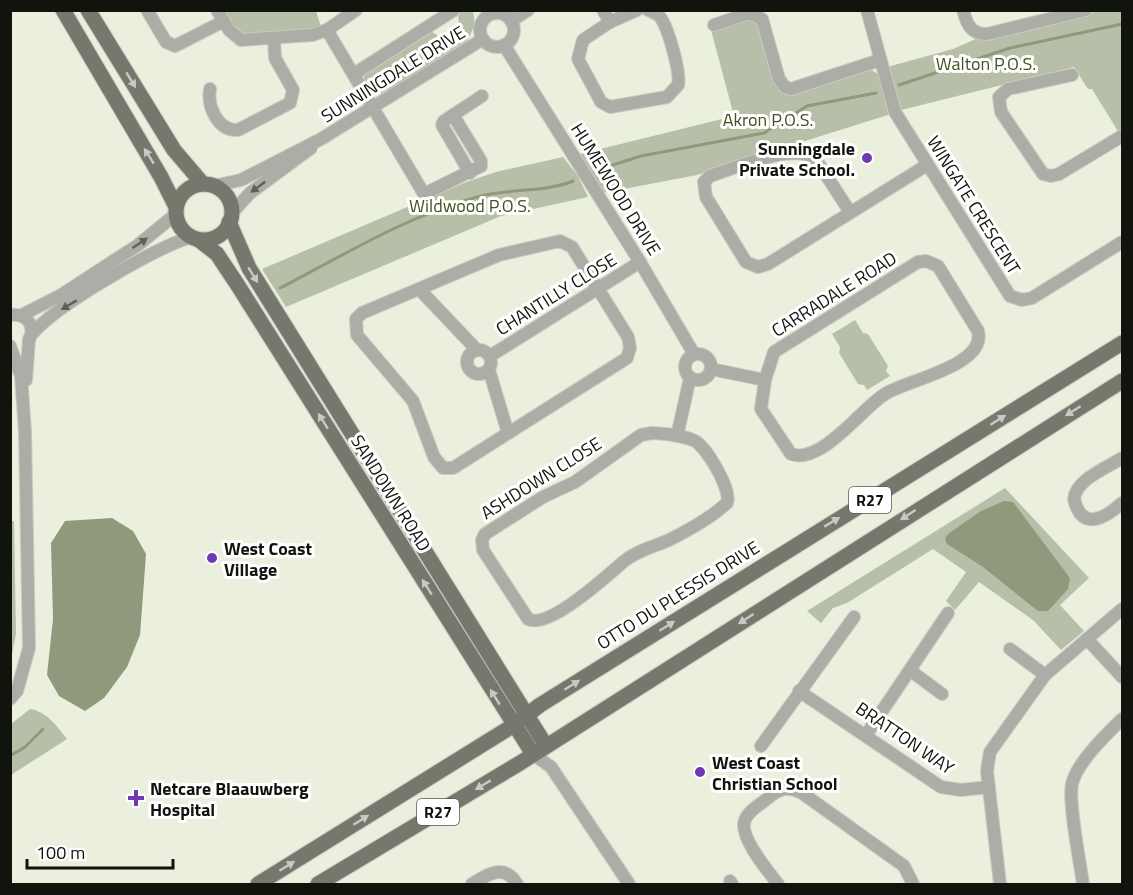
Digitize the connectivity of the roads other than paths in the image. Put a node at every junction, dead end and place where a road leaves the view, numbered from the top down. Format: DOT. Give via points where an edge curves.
graph roads {
  1 [pos="63,10"];
  2 [pos="88,10"];
  3 [pos="147,10"];
  4 [pos="356,10"];
  5 [pos="454,10"];
  6 [pos="528,10"];
  7 [pos="603,10"];
  8 [pos="637,10"];
  9 [pos="648,10"];
  10 [pos="867,10"];
  11 [pos="963,10"];
  12 [pos="1086,10"];
  13 [pos="487,13"];
  14 [pos="220,16"];
  15 [pos="511,21"];
  16 [pos="610,22"];
  17 [pos="714,25"];
  18 [pos="327,30"];
  19 [pos="274,39"];
  20 [pos="483,39"];
  21 [pos="504,45"];
  22 [pos="880,60"];
  23 [pos="354,74"];
  24 [pos="1072,75"];
  25 [pos="210,89"];
  26 [pos="482,96"];
  27 [pos="373,107"];
  28 [pos="1122,136"];
  29 [pos="321,139"];
  30 [pos="927,165"];
  31 [pos="208,185"];
  32 [pos="176,210"];
  33 [pos="850,212"];
  34 [pos="230,218"];
  35 [pos="195,238"];
  36 [pos="1122,242"];
  37 [pos="640,262"];
  38 [pos="598,289"];
  39 [pos="418,290"];
  40 [pos="16,315"];
  41 [pos="30,337"];
  42 [pos="1122,343"];
  43 [pos="10,346"];
  44 [pos="477,350"];
  45 [pos="694,354"];
  46 [pos="490,356"];
  47 [pos="711,369"];
  48 [pos="489,370"];
  49 [pos="690,378"];
  50 [pos="765,380"];
  51 [pos="1122,381"];
  52 [pos="25,431"];
  53 [pos="508,433"];
  54 [pos="677,436"];
  55 [pos="1122,458"];
  56 [pos="1122,503"];
  57 [pos="1122,609"];
  58 [pos="948,613"];
  59 [pos="854,617"];
  60 [pos="1088,639"];
  61 [pos="1010,649"];
  62 [pos="911,671"];
  63 [pos="1045,675"];
  64 [pos="1122,677"];
  65 [pos="799,691"];
  66 [pos="942,694"];
  67 [pos="14,695"];
  68 [pos="528,716"];
  69 [pos="1122,719"];
  70 [pos="514,725"];
  71 [pos="866,735"];
  72 [pos="761,746"];
  73 [pos="540,750"];
  74 [pos="989,787"];
  75 [pos="258,885"];
  76 [pos="318,885"];
  77 [pos="472,885"];
  78 [pos="517,885"];
  79 [pos="629,885"];
  80 [pos="778,885"];
  81 [pos="912,885"];
  82 [pos="1000,885"];
  83 [pos="1083,885"];
  32 -- 1 [label="main road, one-way" via="161,177"];
  2 -- 31 [label="main road, one-way" via="174,150"];
  3 -- 14 [label="street" via="166,42 175,46"];
  4 -- 18 [label="street"];
  5 -- 23 [label="street"];
  6 -- 15 [label="street"];
  7 -- 16 [label="street"];
  8 -- 16 [label="street"];
  9 -- 16 [label="street" via="660,16 664,24 679,80 674,92 667,96 613,107 601,102 580,67 578,55 583,40"];
  10 -- 22 [label="street, WINGATE CRESCENT"];
  11 -- 12 [label="street" via="970,28 979,34"];
  13 -- 15 [label="street" via="501,14"];
  13 -- 20 [label="street" via="480,26"];
  14 -- 19 [label="street" via="241,40"];
  15 -- 21 [label="street" via="513,34"];
  17 -- 22 [label="street" via="745,14 758,16 766,27 779,79 791,89"];
  18 -- 19 [label="street"];
  18 -- 23 [label="street"];
  19 -- 25 [label="street" via="275,58 293,90 288,105 238,130 229,130 223,128 210,106"];
  20 -- 21 [label="street" via="493,46"];
  20 -- 27 [label="street, SUNNINGDALE DRIVE"];
  21 -- 37 [label="street, HUMEWOOD DRIVE"];
  22 -- 30 [label="street, WINGATE CRESCENT" via="895,112"];
  23 -- 27 [label="street"];
  24 -- 28 [label="street" via="1008,89 999,97 1001,112 1042,174 1059,174"];
  26 -- 27 [label="street" via="453,115 481,167 424,194"];
  27 -- 29 [label="street, SUNNINGDALE DRIVE"];
  29 -- 31 [label="street, SUNNINGDALE DRIVE" via="241,180"];
  29 -- 34 [label="street, SUNNINGDALE DRIVE, one-way" via="298,160 249,192"];
  30 -- 33 [label="street"];
  30 -- 36 [label="street, WINGATE CRESCENT" via="1013,298 1032,298"];
  31 -- 32 [label="main road" via="186,191"];
  31 -- 34 [label="main road" via="228,199"];
  32 -- 35 [label="main road" via="179,225"];
  40 -- 32 [label="street, one-way" via="54,299 138,245"];
  33 -- 33 [label="street" via="768,264 753,267 746,262 706,197 704,182 710,176 791,152 807,153 815,158"];
  34 -- 35 [label="main road" via="215,238"];
  34 -- 68 [label="main road, SANDOWN ROAD, one-way" via="249,268"];
  35 -- 41 [label="street, one-way" via="174,242 142,260 48,318"];
  70 -- 35 [label="main road, SANDOWN ROAD, one-way" via="237,284 217,254"];
  37 -- 38 [label="street, CHANTILLY CLOSE"];
  37 -- 45 [label="street, HUMEWOOD DRIVE"];
  38 -- 39 [label="street" via="572,247 560,242 499,255"];
  38 -- 46 [label="street, CHANTILLY CLOSE"];
  38 -- 53 [label="street" via="628,337 627,358"];
  39 -- 44 [label="street"];
  39 -- 53 [label="street" via="362,313 355,324 357,335 413,400 440,466 453,468"];
  40 -- 41 [label="street" via="30,323"];
  41 -- 43 [label="street" via="21,346"];
  41 -- 52 [label="street"];
  68 -- 42 [label="main road, OTTO DU PLESSIS DRIVE / R27, one-way"];
  43 -- 52 [label="street" via="21,376"];
  44 -- 46 [label="street"];
  44 -- 48 [label="street" via="468,358 468,368 479,375"];
  45 -- 47 [label="street" via="708,359"];
  45 -- 49 [label="street" via="684,365"];
  46 -- 48 [label="street"];
  47 -- 49 [label="street" via="703,380"];
  47 -- 50 [label="street"];
  48 -- 53 [label="street"];
  49 -- 54 [label="street"];
  50 -- 50 [label="street, CARRADALE ROAD" via="774,352 921,261 938,266 980,337 968,355 935,374 889,391 843,433 802,456 787,451 764,415 761,403"];
  51 -- 73 [label="main road, R27, one-way"];
  52 -- 67 [label="street" via="29,648"];
  54 -- 54 [label="street, ASHDOWN CLOSE" via="641,435 581,478 485,534 483,550 528,619 538,622 547,618 594,588 627,558 687,530 727,503 729,491 703,448 693,440"];
  55 -- 56 [label="street" via="1082,483 1074,499 1084,515 1093,520 1105,518"];
  57 -- 60 [label="street"];
  58 -- 62 [label="street"];
  59 -- 65 [label="street"];
  60 -- 63 [label="street"];
  60 -- 64 [label="street"];
  61 -- 63 [label="street"];
  62 -- 66 [label="street"];
  62 -- 71 [label="street"];
  63 -- 74 [label="street" via="990,752"];
  65 -- 71 [label="street, BRATTON WAY"];
  65 -- 72 [label="street"];
  68 -- 70 [label="main road, OTTO DU PLESSIS DRIVE / R27"];
  68 -- 73 [label="main road, SANDOWN ROAD"];
  69 -- 83 [label="street" via="1092,752 1072,784"];
  70 -- 73 [label="main road, SANDOWN ROAD"];
  75 -- 70 [label="main road, OTTO DU PLESSIS DRIVE / R27, one-way"];
  71 -- 74 [label="street, BRATTON WAY" via="941,787"];
  73 -- 76 [label="main road, R27, one-way"];
  73 -- 79 [label="street, SANDOWN ROAD"];
  74 -- 82 [label="street"];
  77 -- 78 [label="street" via="500,871 512,876"];
  80 -- 81 [label="street" via="745,837 743,827 748,815 777,791 788,788 802,793 904,866"];
}
